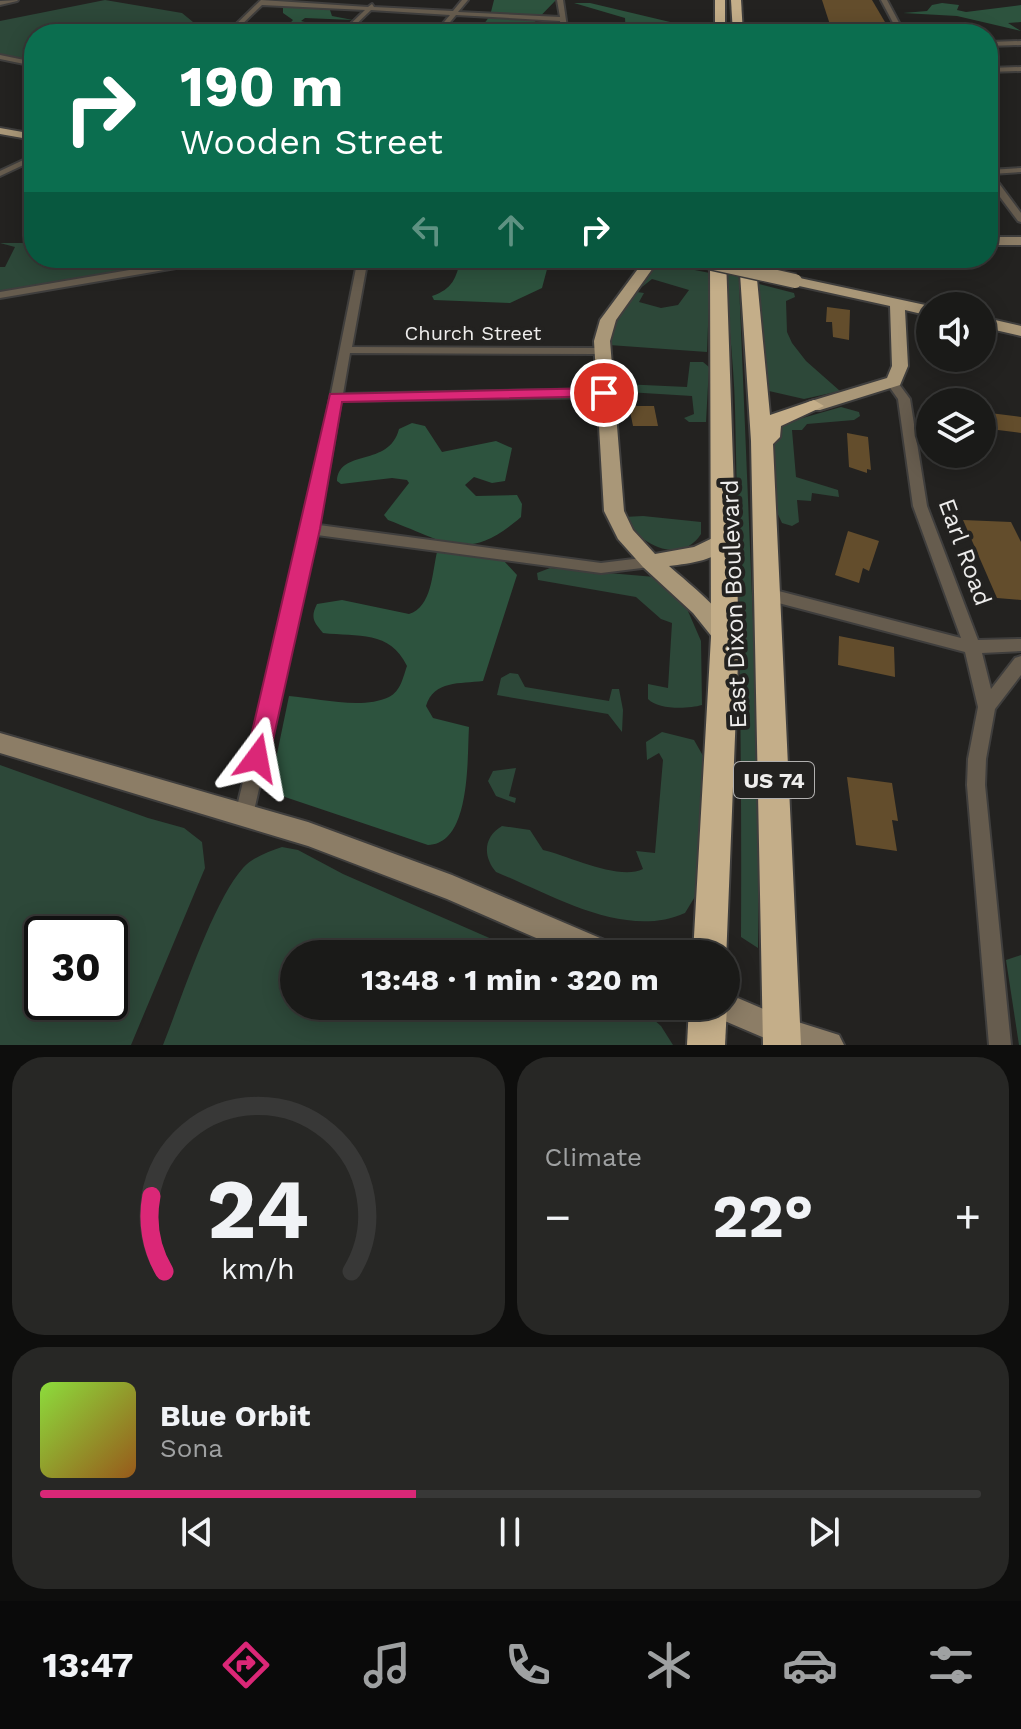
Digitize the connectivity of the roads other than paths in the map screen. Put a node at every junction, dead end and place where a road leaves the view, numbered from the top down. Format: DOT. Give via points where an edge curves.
graph roads {
  1 [pos="15,0"];
  2 [pos="380,0"];
  3 [pos="465,0"];
  4 [pos="560,0"];
  5 [pos="720,0"];
  6 [pos="736,0"];
  7 [pos="884,0"];
  8 [pos="263,1"];
  9 [pos="0,3"];
  10 [pos="369,9"];
  11 [pos="454,14"];
  12 [pos="563,19"];
  13 [pos="239,24"];
  14 [pos="353,24"];
  15 [pos="446,24"];
  16 [pos="564,24"];
  17 [pos="720,24"];
  18 [pos="737,24"];
  19 [pos="897,24"];
  20 [pos="1021,43"];
  21 [pos="998,44"];
  22 [pos="0,57"];
  23 [pos="24,62"];
  24 [pos="1021,69"];
  25 [pos="998,70"];
  26 [pos="1,131"];
  27 [pos="24,135"];
  28 [pos="24,162"];
  29 [pos="1021,170"];
  30 [pos="998,172"];
  31 [pos="0,174"];
  32 [pos="998,187"];
  33 [pos="1021,219"];
  34 [pos="998,241"];
  35 [pos="1021,241"];
  36 [pos="158,268"];
  37 [pos="361,268"];
  38 [pos="646,268"];
  39 [pos="718,268"];
  40 [pos="736,268"];
  41 [pos="748,268"];
  42 [pos="0,295"];
  43 [pos="897,303"];
  44 [pos="916,308"];
  45 [pos="996,325"];
  46 [pos="1021,331"];
  47 [pos="345,350"];
  48 [pos="600,351"];
  49 [pos="892,382"];
  50 [pos="604,393"];
  51 [pos="759,394"];
  52 [pos="335,398"];
  53 [pos="814,406"];
  54 [pos="762,441"];
  55 [pos="311,529"];
  56 [pos="721,541"];
  57 [pos="650,562"];
  58 [pos="767,594"];
  59 [pos="725,637"];
  60 [pos="1021,645"];
  61 [pos="972,647"];
  62 [pos="1021,663"];
  63 [pos="987,707"];
  64 [pos="0,743"];
  65 [pos="244,815"];
  66 [pos="572,940"];
  67 [pos="712,940"];
  68 [pos="740,1015"];
  69 [pos="707,1020"];
  70 [pos="782,1038"];
  71 [pos="706,1045"];
  72 [pos="829,1045"];
  73 [pos="1000,1045"];
  1 -- 9 [label="street"];
  2 -- 10 [label="street"];
  3 -- 11 [label="street"];
  4 -- 12 [label="street"];
  5 -- 17 [label="highway"];
  6 -- 18 [label="highway"];
  7 -- 19 [label="street"];
  8 -- 10 [label="street"];
  8 -- 13 [label="street"];
  10 -- 11 [label="street"];
  10 -- 14 [label="street"];
  11 -- 12 [label="street"];
  11 -- 15 [label="street"];
  12 -- 16 [label="street"];
  20 -- 21 [label="street"];
  22 -- 23 [label="street"];
  24 -- 25 [label="street"];
  26 -- 27 [label="main road"];
  28 -- 31 [label="street"];
  29 -- 30 [label="street"];
  32 -- 33 [label="street"];
  34 -- 35 [label="main road"];
  36 -- 42 [label="street"];
  37 -- 47 [label="street"];
  38 -- 48 [label="main road" via="608,320"];
  39 -- 56 [label="highway, East Dixon Boulevard / US 74"];
  40 -- 43 [label="main road, bridge"];
  41 -- 51 [label="highway, East Dixon Boulevard / US 74"];
  43 -- 44 [label="main road"];
  43 -- 49 [label="main road" via="900,366"];
  45 -- 46 [label="main road"];
  47 -- 48 [label="street, Church Street"];
  47 -- 52 [label="street"];
  48 -- 50 [label="main road"];
  49 -- 53 [label="main road"];
  49 -- 61 [label="street, Earl Road" via="904,399 920,506"];
  50 -- 52 [label="street"];
  50 -- 57 [label="main road" via="614,511 625,534"];
  51 -- 53 [label="highway"];
  51 -- 54 [label="highway, East Dixon Boulevard / US 74"];
  52 -- 55 [label="street"];
  53 -- 54 [label="highway" via="771,422 769,437"];
  54 -- 58 [label="highway, East Dixon Boulevard / US 74"];
  55 -- 57 [label="street" via="601,568"];
  55 -- 65 [label="street"];
  56 -- 57 [label="main road" via="699,554"];
  56 -- 59 [label="highway, East Dixon Boulevard / US 74"];
  57 -- 59 [label="main road" via="701,607"];
  58 -- 61 [label="street"];
  58 -- 70 [label="highway, East Dixon Boulevard / US 74"];
  59 -- 67 [label="highway, East Dixon Boulevard / US 74"];
  60 -- 61 [label="street"];
  61 -- 63 [label="street, Earl Road"];
  62 -- 63 [label="street"];
  63 -- 73 [label="street" via="976,785"];
  64 -- 65 [label="main road"];
  65 -- 66 [label="main road" via="452,888"];
  68 -- 70 [label="main road"];
  69 -- 71 [label="highway"];
  70 -- 72 [label="main road"];
}
